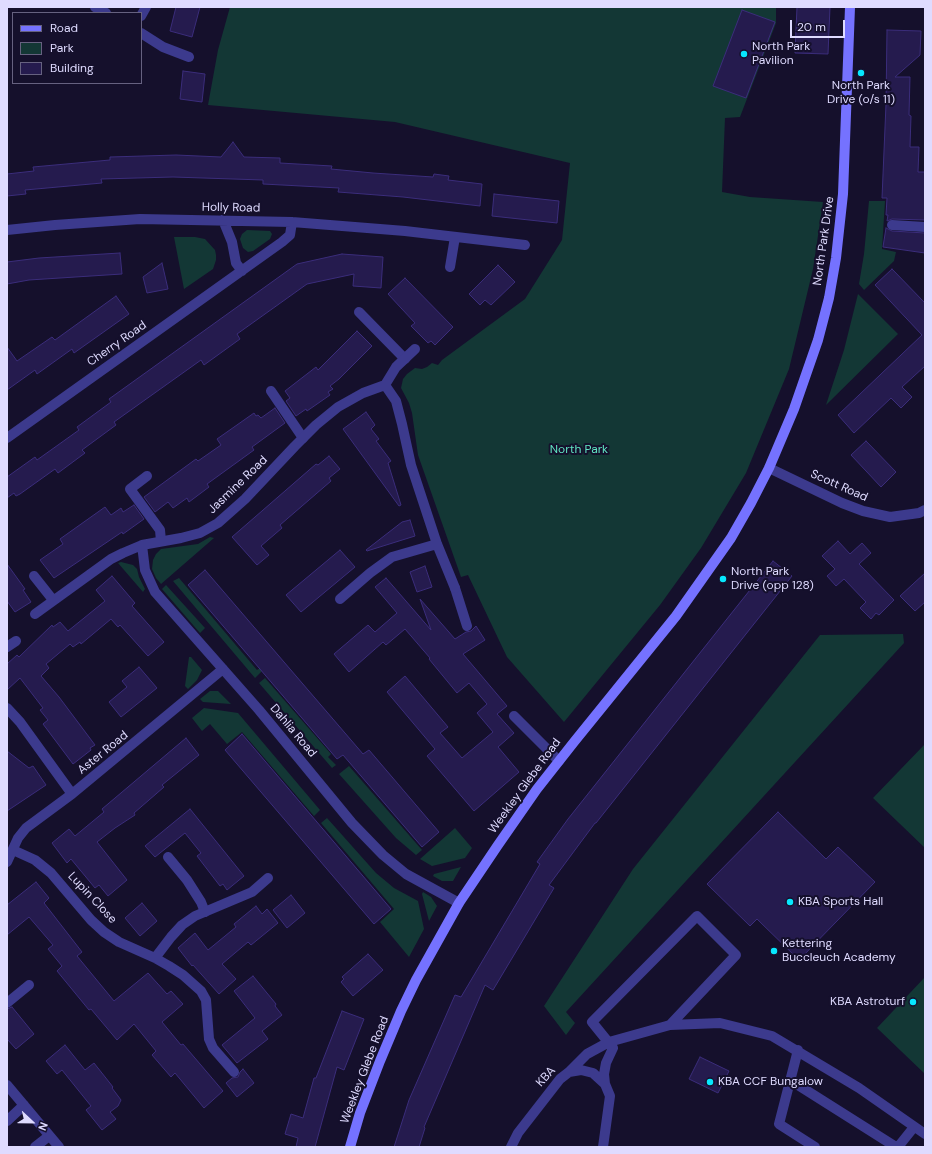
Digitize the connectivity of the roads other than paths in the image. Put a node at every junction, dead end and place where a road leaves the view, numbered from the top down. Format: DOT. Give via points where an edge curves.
graph roads {
  1 [pos="95,7"];
  2 [pos="850,7"];
  3 [pos="104,12"];
  4 [pos="142,34"];
  5 [pos="189,56"];
  6 [pos="223,220"];
  7 [pos="292,222"];
  8 [pos="892,224"];
  9 [pos="925,226"];
  10 [pos="7,230"];
  11 [pos="455,237"];
  12 [pos="525,245"];
  13 [pos="450,267"];
  14 [pos="242,271"];
  15 [pos="359,312"];
  16 [pos="415,349"];
  17 [pos="405,359"];
  18 [pos="385,385"];
  19 [pos="271,391"];
  20 [pos="7,438"];
  21 [pos="303,438"];
  22 [pos="769,468"];
  23 [pos="147,476"];
  24 [pos="925,510"];
  25 [pos="161,541"];
  26 [pos="437,544"];
  27 [pos="142,546"];
  28 [pos="34,576"];
  29 [pos="340,599"];
  30 [pos="53,600"];
  31 [pos="35,614"];
  32 [pos="467,626"];
  33 [pos="16,641"];
  34 [pos="7,647"];
  35 [pos="224,669"];
  36 [pos="7,708"];
  37 [pos="514,716"];
  38 [pos="559,762"];
  39 [pos="72,794"];
  40 [pos="13,850"];
  41 [pos="168,856"];
  42 [pos="7,862"];
  43 [pos="268,878"];
  44 [pos="459,903"];
  45 [pos="205,912"];
  46 [pos="155,958"];
  47 [pos="29,985"];
  48 [pos="7,1003"];
  49 [pos="670,1025"];
  50 [pos="609,1042"];
  51 [pos="798,1050"];
  52 [pos="234,1072"];
  53 [pos="569,1072"];
  54 [pos="790,1080"];
  55 [pos="605,1084"];
  56 [pos="7,1085"];
  57 [pos="24,1105"];
  58 [pos="7,1121"];
  59 [pos="914,1127"];
  60 [pos="925,1134"];
  61 [pos="49,1136"];
  62 [pos="35,1147"];
  63 [pos="59,1147"];
  64 [pos="350,1147"];
  65 [pos="511,1147"];
  66 [pos="602,1147"];
  67 [pos="815,1147"];
  68 [pos="897,1147"];
  1 -- 3 [label="street"];
  2 -- 22 [label="street, North Park Drive" via="843,194 829,298 816,347"];
  4 -- 5 [label="street" via="163,47"];
  6 -- 7 [label="street, Holly Road"];
  6 -- 10 [label="street, Holly Road" via="140,219"];
  6 -- 14 [label="street" via="232,242 236,263"];
  7 -- 11 [label="street, Holly Road"];
  7 -- 14 [label="street, Cherry Road" via="290,235"];
  8 -- 9 [label="street"];
  11 -- 12 [label="street, Holly Road"];
  11 -- 13 [label="street"];
  14 -- 20 [label="street, Cherry Road"];
  15 -- 17 [label="street"];
  16 -- 17 [label="street"];
  17 -- 18 [label="street" via="396,367"];
  18 -- 21 [label="street, Jasmine Road" via="363,393 338,407"];
  18 -- 26 [label="street" via="396,401 411,465"];
  19 -- 21 [label="street"];
  21 -- 25 [label="street, Jasmine Road" via="245,499 218,523 200,533"];
  22 -- 24 [label="street, Scott Road" via="863,511 890,517"];
  22 -- 38 [label="street, Weekley Glebe Road" via="731,538 676,616"];
  23 -- 25 [label="street" via="130,489 160,530"];
  25 -- 27 [label="street, Jasmine Road"];
  26 -- 29 [label="street" via="392,557"];
  26 -- 32 [label="street"];
  27 -- 30 [label="street, Jasmine Road" via="111,559"];
  27 -- 35 [label="street, Dahlia Road" via="145,570 155,592"];
  28 -- 30 [label="street"];
  30 -- 31 [label="street, Jasmine Road"];
  33 -- 34 [label="street"];
  35 -- 39 [label="street, Aster Road"];
  35 -- 44 [label="street, Dahlia Road" via="352,823 383,855 406,874"];
  36 -- 39 [label="street" via="24,727"];
  37 -- 38 [label="street"];
  38 -- 44 [label="street, Weekley Glebe Road" via="511,826"];
  39 -- 40 [label="street, Aster Road" via="26,828"];
  40 -- 42 [label="street, Aster Road"];
  40 -- 46 [label="street, Lupin Close" via="35,860 52,873 104,932 119,942"];
  41 -- 45 [label="street" via="201,902"];
  43 -- 45 [label="street" via="252,892"];
  44 -- 64 [label="street, Weekley Glebe Road" via="401,1011 360,1113"];
  45 -- 46 [label="street" via="182,925"];
  46 -- 52 [label="street, Lupin Close" via="183,975 201,991 206,1000 209,1039"];
  47 -- 48 [label="street"];
  49 -- 50 [label="street"];
  49 -- 50 [label="street" via="736,955 697,916 592,1022"];
  49 -- 51 [label="street" via="720,1023 772,1036"];
  50 -- 53 [label="street" via="587,1054"];
  50 -- 55 [label="street" via="613,1048 606,1063"];
  51 -- 54 [label="street"];
  51 -- 59 [label="street" via="859,1088"];
  53 -- 55 [label="street, KBA" via="581,1070 593,1073"];
  53 -- 65 [label="street, KBA" via="560,1079 518,1132"];
  54 -- 67 [label="street" via="779,1124"];
  54 -- 68 [label="street"];
  55 -- 66 [label="street" via="610,1096"];
  56 -- 57 [label="street"];
  57 -- 58 [label="street"];
  57 -- 61 [label="street"];
  59 -- 60 [label="street"];
  59 -- 68 [label="street"];
  61 -- 62 [label="street"];
  61 -- 63 [label="street"];
}
